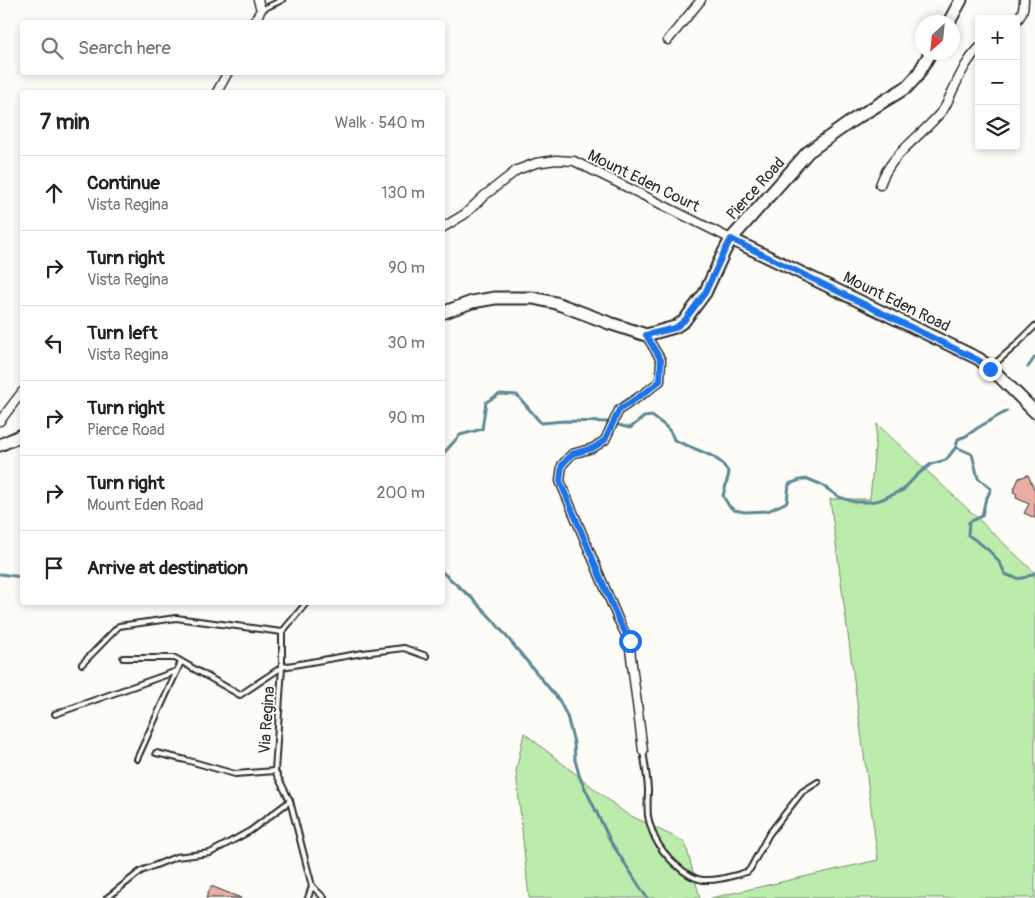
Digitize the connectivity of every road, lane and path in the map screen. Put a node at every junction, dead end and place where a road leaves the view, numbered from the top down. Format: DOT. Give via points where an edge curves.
graph roads {
  1 [pos="258,0"];
  2 [pos="282,0"];
  3 [pos="701,0"];
  4 [pos="961,0"];
  5 [pos="1024,0"];
  6 [pos="260,10"];
  7 [pos="953,15"];
  8 [pos="1020,17"];
  9 [pos="255,20"];
  10 [pos="668,40"];
  11 [pos="975,52"];
  12 [pos="926,60"];
  13 [pos="226,75"];
  14 [pos="219,90"];
  15 [pos="880,185"];
  16 [pos="445,226"];
  17 [pos="731,239"];
  18 [pos="445,312"];
  19 [pos="1035,326"];
  20 [pos="646,335"];
  21 [pos="990,368"];
  22 [pos="20,395"];
  23 [pos="1035,412"];
  24 [pos="0,421"];
  25 [pos="20,436"];
  26 [pos="0,445"];
  27 [pos="304,605"];
  28 [pos="282,632"];
  29 [pos="426,656"];
  30 [pos="123,658"];
  31 [pos="181,662"];
  32 [pos="82,664"];
  33 [pos="282,667"];
  34 [pos="177,671"];
  35 [pos="55,714"];
  36 [pos="644,750"];
  37 [pos="156,753"];
  38 [pos="137,759"];
  39 [pos="275,771"];
  40 [pos="818,782"];
  41 [pos="290,802"];
  42 [pos="312,886"];
  43 [pos="108,898"];
  44 [pos="308,898"];
  45 [pos="324,898"];
  1 -- 6 [label="street"];
  2 -- 6 [label="lane"];
  3 -- 10 [label="street"];
  4 -- 7 [label="street"];
  5 -- 8 [label="street"];
  6 -- 9 [label="street"];
  11 -- 15 [label="street" via="944,109 894,159 882,176"];
  12 -- 17 [label="street, Pierce Road" via="908,87 808,152"];
  13 -- 14 [label="street"];
  16 -- 17 [label="street, Mount Eden Court" via="465,214 517,170 556,160 574,161"];
  17 -- 20 [label="street, Pierce Road" via="705,293 684,321 675,328"];
  17 -- 21 [label="street, Mount Eden Road"];
  18 -- 20 [label="street" via="495,298 534,298 556,302"];
  19 -- 21 [label="lane"];
  20 -- 36 [label="street" via="661,360 660,381 619,410 605,440 593,448 572,454 562,465 560,481 630,641"];
  21 -- 23 [label="street, Mount Eden Road"];
  22 -- 24 [label="street"];
  25 -- 26 [label="street"];
  27 -- 28 [label="lane"];
  28 -- 32 [label="lane" via="176,618 119,626"];
  28 -- 33 [label="lane, Via Regina"];
  29 -- 33 [label="lane" via="404,648"];
  30 -- 31 [label="lane" via="174,658"];
  31 -- 33 [label="lane" via="240,695"];
  31 -- 34 [label="lane"];
  33 -- 39 [label="lane, Via Regina"];
  34 -- 35 [label="lane"];
  34 -- 38 [label="lane"];
  36 -- 40 [label="lane" via="648,816 655,837 674,863 697,879 722,880 747,872 769,834 802,792"];
  37 -- 39 [label="lane" via="235,774"];
  39 -- 41 [label="lane, Via Regina"];
  41 -- 42 [label="lane, Via Regina"];
  41 -- 43 [label="lane" via="250,831 210,853 176,857 141,871"];
  42 -- 44 [label="lane"];
  42 -- 45 [label="lane"];
}
